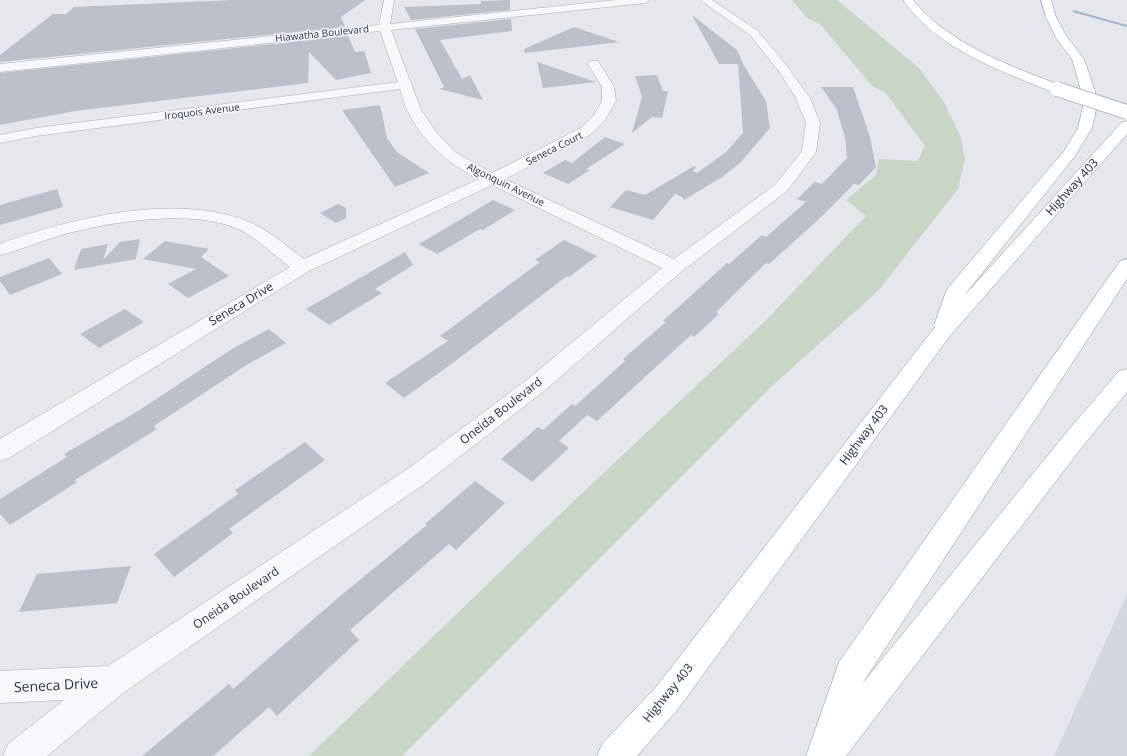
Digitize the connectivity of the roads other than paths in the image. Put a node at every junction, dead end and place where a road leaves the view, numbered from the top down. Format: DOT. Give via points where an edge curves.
graph roads {
  1 [pos="389,0"];
  2 [pos="645,0"];
  3 [pos="908,0"];
  4 [pos="1046,0"];
  5 [pos="709,2"];
  6 [pos="384,26"];
  7 [pos="594,64"];
  8 [pos="0,68"];
  9 [pos="404,85"];
  10 [pos="1127,112"];
  11 [pos="1127,124"];
  12 [pos="0,139"];
  13 [pos="493,179"];
  14 [pos="0,250"];
  15 [pos="1127,265"];
  16 [pos="302,267"];
  17 [pos="675,267"];
  18 [pos="942,332"];
  19 [pos="1127,377"];
  20 [pos="0,451"];
  21 [pos="112,682"];
  22 [pos="0,687"];
  23 [pos="20,756"];
  24 [pos="614,756"];
  25 [pos="825,756"];
  1 -- 6 [label="street, Algonquin Avenue"];
  2 -- 6 [label="street, Hiawatha Boulevard"];
  3 -- 10 [label="highway, bridge" via="918,14 975,53 1057,90"];
  4 -- 18 [label="highway" via="1051,17 1062,38 1078,59 1086,79 1091,101 1085,128 1070,153 954,293"];
  5 -- 17 [label="street, Oneida Boulevard" via="754,34 803,98 813,124 809,152 781,188"];
  6 -- 8 [label="street, Hiawatha Boulevard"];
  6 -- 9 [label="street, Algonquin Avenue"];
  7 -- 13 [label="street, Seneca Court" via="608,87 609,101 600,117 586,131"];
  9 -- 12 [label="street, Iroquois Avenue" via="36,132"];
  9 -- 13 [label="street, Algonquin Avenue" via="414,110 450,155"];
  11 -- 18 [label="highway, Highway 403"];
  13 -- 16 [label="street, Seneca Drive"];
  13 -- 17 [label="street, Algonquin Avenue"];
  14 -- 16 [label="street" via="89,223 153,215 200,215 235,222 259,234"];
  15 -- 25 [label="highway" via="850,673"];
  16 -- 20 [label="street, Seneca Drive"];
  17 -- 21 [label="street, Oneida Boulevard" via="536,385 418,475"];
  18 -- 24 [label="highway, Highway 403" via="667,698"];
  19 -- 25 [label="highway" via="1074,440"];
  21 -- 22 [label="street, Seneca Drive"];
  21 -- 23 [label="street, Oneida Boulevard"];
}
